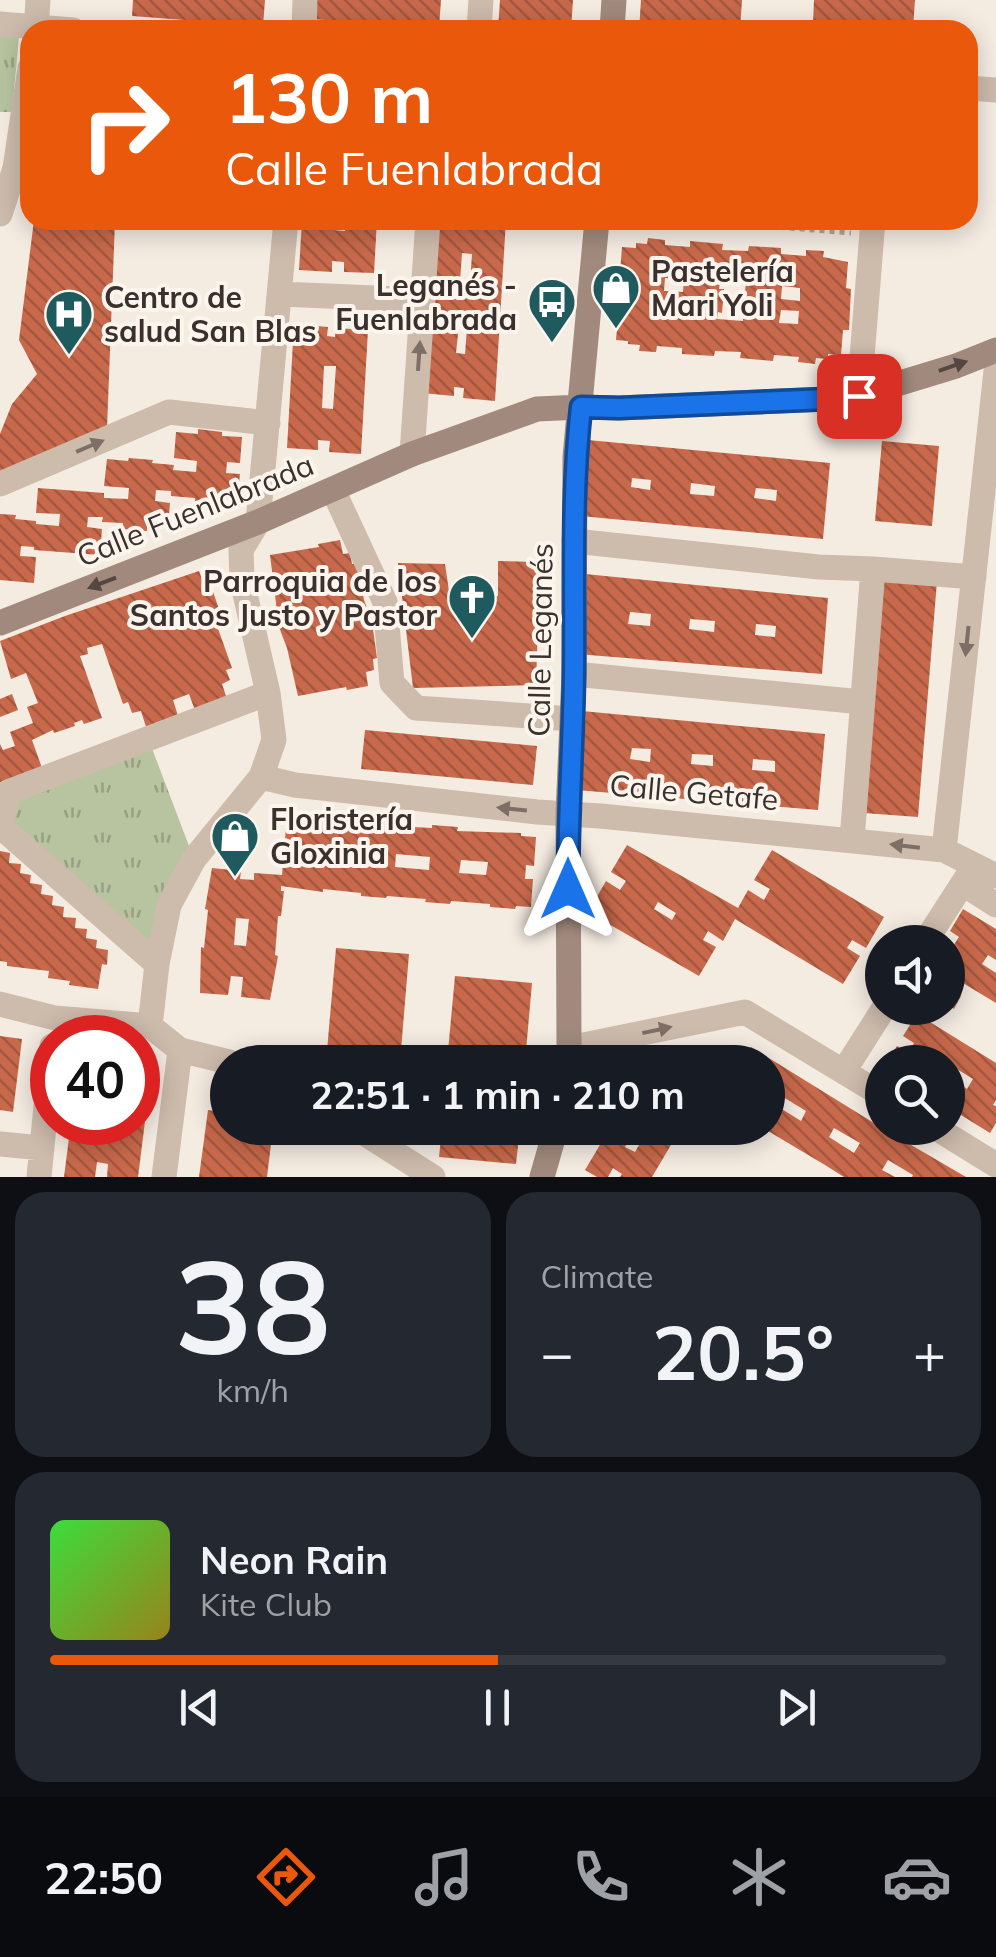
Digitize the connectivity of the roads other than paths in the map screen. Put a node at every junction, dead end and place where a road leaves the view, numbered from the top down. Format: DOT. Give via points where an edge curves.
graph roads {
  1 [pos="20,114"];
  2 [pos="8,169"];
  3 [pos="0,214"];
  4 [pos="285,230"];
  5 [pos="427,230"];
  6 [pos="595,230"];
  7 [pos="872,230"];
  8 [pos="280,294"];
  9 [pos="423,300"];
  10 [pos="996,350"];
  11 [pos="996,370"];
  12 [pos="859,396"];
  13 [pos="581,407"];
  14 [pos="268,422"];
  15 [pos="412,454"];
  16 [pos="0,484"];
  17 [pos="333,490"];
  18 [pos="258,522"];
  19 [pos="574,541"];
  20 [pos="873,570"];
  21 [pos="974,577"];
  22 [pos="0,623"];
  23 [pos="574,674"];
  24 [pos="268,694"];
  25 [pos="862,702"];
  26 [pos="573,719"];
  27 [pos="261,777"];
  28 [pos="568,814"];
  29 [pos="852,840"];
  30 [pos="944,850"];
  31 [pos="978,875"];
  32 [pos="996,905"];
  33 [pos="938,925"];
  34 [pos="158,964"];
  35 [pos="0,1004"];
  36 [pos="151,1015"];
  37 [pos="30,1017"];
  38 [pos="873,1025"];
  39 [pos="160,1034"];
  40 [pos="568,1045"];
  41 [pos="609,1045"];
  42 [pos="180,1050"];
  43 [pos="210,1057"];
  44 [pos="844,1071"];
  45 [pos="865,1084"];
  46 [pos="0,1144"];
  47 [pos="42,1145"];
  48 [pos="380,1145"];
  49 [pos="551,1145"];
  50 [pos="959,1145"];
  51 [pos="42,1148"];
  52 [pos="995,1171"];
  53 [pos="422,1174"];
  54 [pos="38,1177"];
  55 [pos="164,1177"];
  56 [pos="542,1177"];
  1 -- 2 [label="street"];
  2 -- 3 [label="street"];
  4 -- 8 [label="street"];
  5 -- 9 [label="street"];
  6 -- 13 [label="street, Calle Leganés"];
  7 -- 12 [label="street"];
  8 -- 9 [label="street"];
  8 -- 14 [label="street"];
  15 -- 9 [label="street, one-way"];
  12 -- 10 [label="street, Calle Fuenlabrada, one-way"];
  11 -- 21 [label="street"];
  12 -- 13 [label="street, Calle Fuenlabrada"];
  13 -- 15 [label="street, Calle Fuenlabrada" via="537,410"];
  13 -- 19 [label="street, Calle Leganés"];
  16 -- 14 [label="street, one-way" via="169,412"];
  14 -- 18 [label="street"];
  15 -- 17 [label="street, Calle Fuenlabrada"];
  17 -- 18 [label="street, Calle Fuenlabrada"];
  17 -- 26 [label="street" via="384,602 392,683 416,708"];
  18 -- 22 [label="street, Calle Fuenlabrada, one-way"];
  18 -- 24 [label="street" via="241,550 242,581"];
  19 -- 20 [label="street"];
  19 -- 23 [label="street, Calle Leganés"];
  20 -- 21 [label="street"];
  20 -- 25 [label="street"];
  21 -- 30 [label="street, one-way"];
  23 -- 25 [label="street"];
  23 -- 26 [label="street, Calle Leganés"];
  24 -- 27 [label="street" via="274,740"];
  24 -- 34 [label="street" via="8,792 1,827"];
  25 -- 29 [label="street"];
  26 -- 28 [label="street, Calle Leganés"];
  28 -- 27 [label="street, Calle Getafe, one-way"];
  27 -- 34 [label="street" via="194,860 168,905"];
  28 -- 29 [label="street, Calle Getafe"];
  28 -- 40 [label="street, Calle Leganés"];
  30 -- 29 [label="street, Calle Getafe, one-way"];
  30 -- 31 [label="street, Calle Getafe"];
  31 -- 32 [label="street, Calle Getafe"];
  31 -- 33 [label="street"];
  34 -- 36 [label="street"];
  35 -- 37 [label="street"];
  38 -- 44 [label="street"];
  39 -- 42 [label="street"];
  41 -- 44 [label="street, one-way" via="745,1012"];
  42 -- 43 [label="street"];
  42 -- 55 [label="street"];
  44 -- 45 [label="street"];
  46 -- 51 [label="street"];
  47 -- 51 [label="street"];
  48 -- 53 [label="street"];
  49 -- 56 [label="street"];
  50 -- 52 [label="street"];
  51 -- 54 [label="street"];
}
